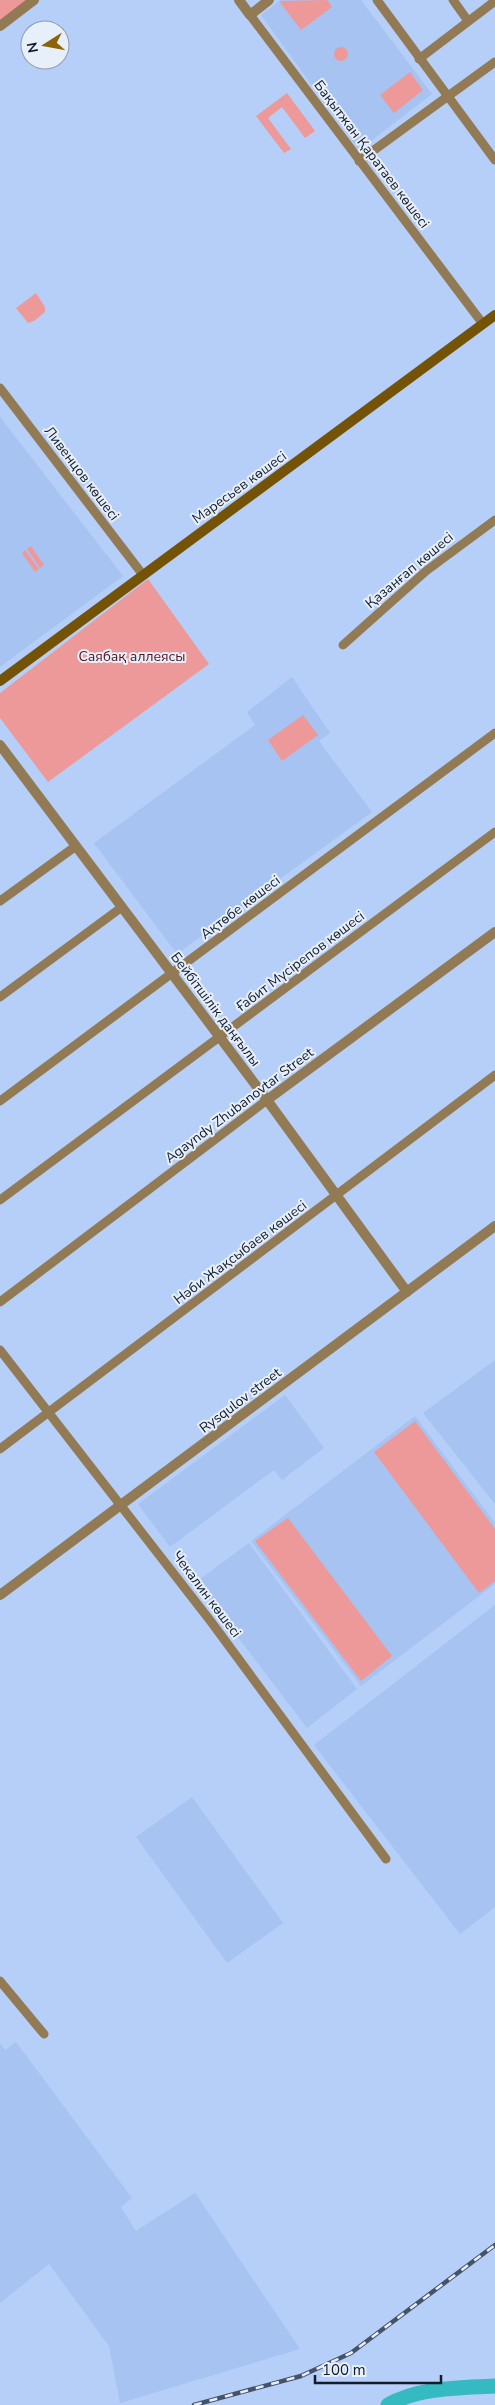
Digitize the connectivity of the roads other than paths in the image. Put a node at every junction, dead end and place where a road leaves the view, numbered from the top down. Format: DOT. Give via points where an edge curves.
graph roads {
  1 [pos="34,0"];
  2 [pos="239,0"];
  3 [pos="269,0"];
  4 [pos="377,0"];
  5 [pos="454,0"];
  6 [pos="495,1"];
  7 [pos="250,14"];
  8 [pos="468,21"];
  9 [pos="0,26"];
  10 [pos="419,58"];
  11 [pos="495,62"];
  12 [pos="447,97"];
  13 [pos="495,160"];
  14 [pos="360,161"];
  15 [pos="495,315"];
  16 [pos="483,324"];
  17 [pos="0,388"];
  18 [pos="495,520"];
  19 [pos="143,575"];
  20 [pos="343,645"];
  21 [pos="0,681"];
  22 [pos="495,733"];
  23 [pos="1,749"];
  24 [pos="495,832"];
  25 [pos="76,846"];
  26 [pos="0,901"];
  27 [pos="122,907"];
  28 [pos="495,932"];
  29 [pos="173,974"];
  30 [pos="0,997"];
  31 [pos="221,1038"];
  32 [pos="495,1075"];
  33 [pos="267,1100"];
  34 [pos="0,1101"];
  35 [pos="337,1196"];
  36 [pos="0,1200"];
  37 [pos="495,1226"];
  38 [pos="407,1292"];
  39 [pos="0,1302"];
  40 [pos="0,1350"];
  41 [pos="48,1413"];
  42 [pos="0,1449"];
  43 [pos="122,1506"];
  44 [pos="0,1596"];
  45 [pos="386,1859"];
  46 [pos="0,1981"];
  47 [pos="44,2034"];
  1 -- 9 [label="street"];
  2 -- 7 [label="street, Бақытжан Қаратаев көшесі"];
  3 -- 7 [label="street"];
  4 -- 10 [label="street"];
  5 -- 8 [label="street"];
  6 -- 8 [label="street"];
  7 -- 14 [label="street, Бақытжан Қаратаев көшесі"];
  8 -- 10 [label="street"];
  10 -- 12 [label="street"];
  11 -- 12 [label="street"];
  12 -- 13 [label="street"];
  12 -- 14 [label="street"];
  14 -- 16 [label="street, Бақытжан Қаратаев көшесі"];
  15 -- 16 [label="main road, Маресьев көшесі"];
  16 -- 19 [label="main road, Маресьев көшесі"];
  17 -- 19 [label="street, Ливенцов көшесі"];
  18 -- 20 [label="street, Қазанғап көшесі" via="426,571"];
  19 -- 21 [label="main road, Маресьев көшесі"];
  22 -- 29 [label="street, Ақтөбе көшесі"];
  23 -- 25 [label="street, Бейбітшілік даңғылы"];
  24 -- 31 [label="street, Ғабит Мүсірепов көшесі"];
  25 -- 26 [label="street"];
  25 -- 27 [label="street, Бейбітшілік даңғылы"];
  27 -- 29 [label="street, Бейбітшілік даңғылы"];
  27 -- 30 [label="street"];
  28 -- 33 [label="street, Agayndy Zhubanovtar Street"];
  29 -- 31 [label="street, Бейбітшілік даңғылы"];
  29 -- 34 [label="street, Ақтөбе көшесі"];
  31 -- 33 [label="street, Бейбітшілік даңғылы"];
  31 -- 36 [label="street, Ғабит Мүсірепов көшесі"];
  32 -- 35 [label="street, Нәби Жақсыбаев көшесі"];
  33 -- 35 [label="street, Бейбітшілік даңғылы"];
  33 -- 39 [label="street, Agayndy Zhubanovtar Street"];
  35 -- 38 [label="street, Бейбітшілік даңғылы"];
  35 -- 41 [label="street, Нәби Жақсыбаев көшесі"];
  37 -- 38 [label="street, Rysqulov street"];
  38 -- 43 [label="street, Rysqulov street"];
  40 -- 41 [label="street, Чекалин көшесі"];
  41 -- 42 [label="street, Нәби Жақсыбаев көшесі"];
  41 -- 43 [label="street, Чекалин көшесі"];
  43 -- 44 [label="street, Rysqulov street"];
  43 -- 45 [label="street, Чекалин көшесі"];
  46 -- 47 [label="street"];
}
